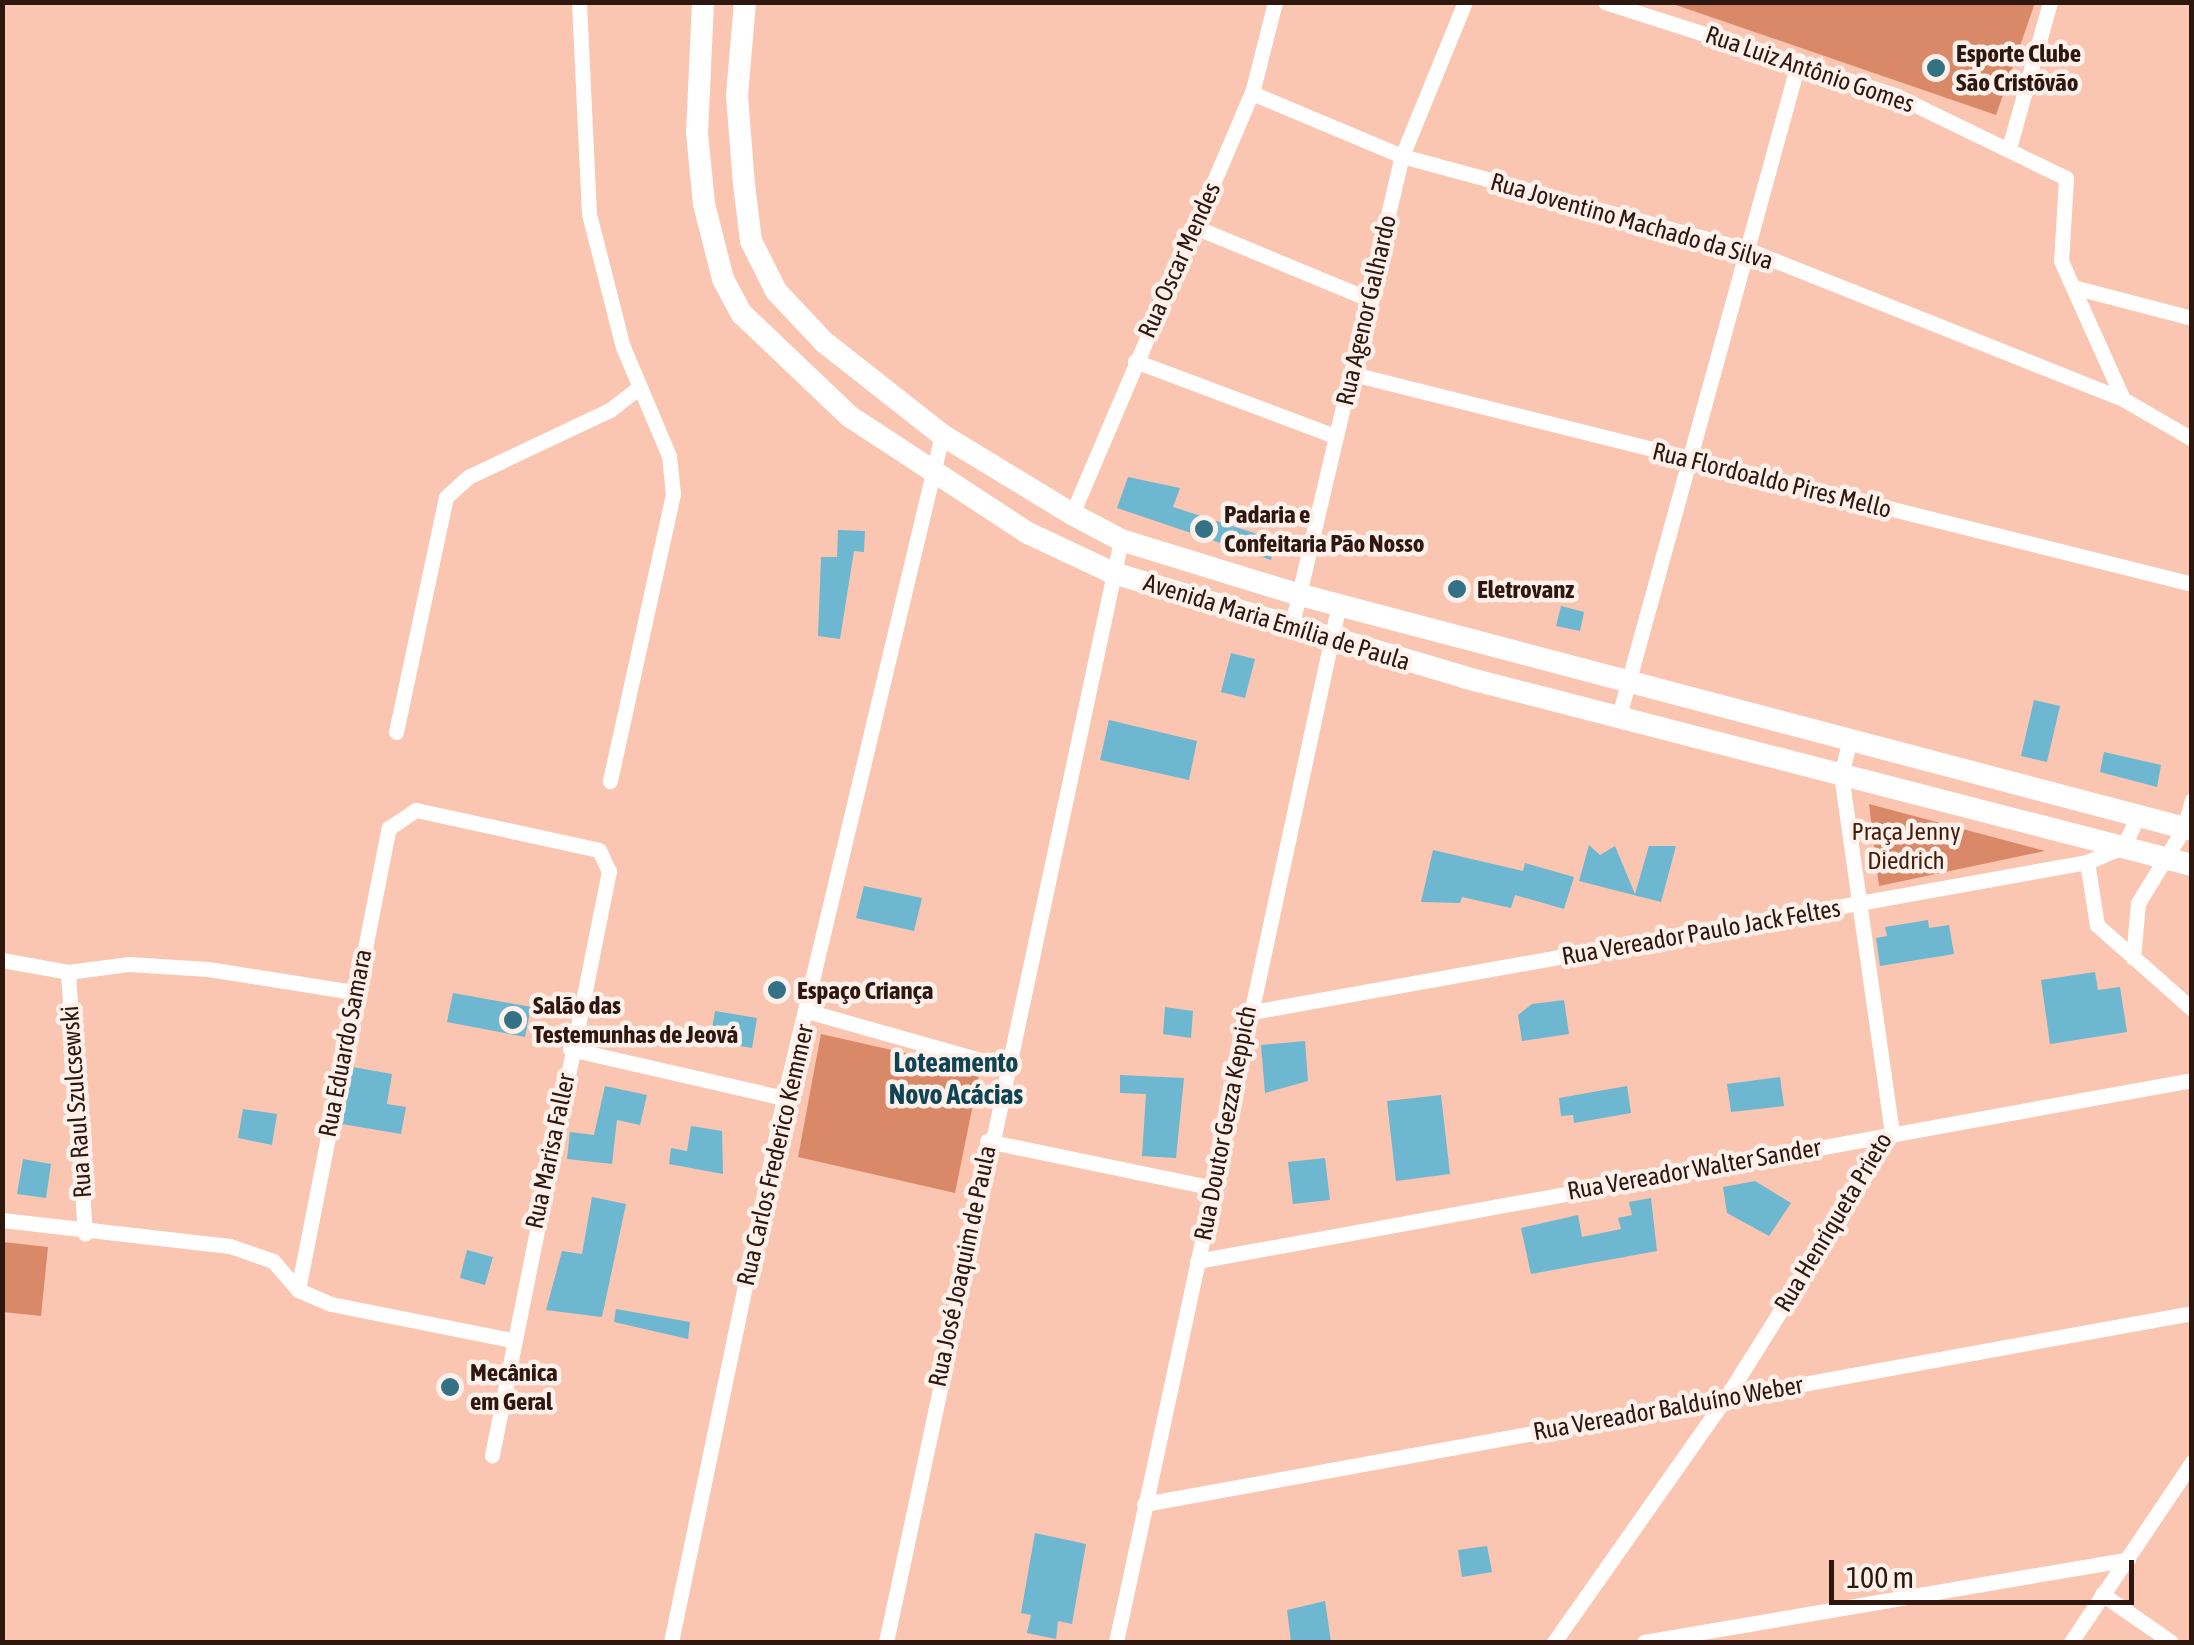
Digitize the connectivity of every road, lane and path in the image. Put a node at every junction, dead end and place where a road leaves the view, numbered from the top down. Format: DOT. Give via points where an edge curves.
graph roads {
  1 [pos="579,2"];
  2 [pos="703,2"];
  3 [pos="744,2"];
  4 [pos="1276,2"];
  5 [pos="1465,2"];
  6 [pos="1605,2"];
  7 [pos="2050,2"];
  8 [pos="1630,6"];
  9 [pos="1799,60"];
  10 [pos="1252,93"];
  11 [pos="2010,148"];
  12 [pos="1402,156"];
  13 [pos="1196,227"];
  14 [pos="1751,251"];
  15 [pos="2073,287"];
  16 [pos="1371,300"];
  17 [pos="2192,318"];
  18 [pos="1135,360"];
  19 [pos="1352,374"];
  20 [pos="638,388"];
  21 [pos="2123,399"];
  22 [pos="942,435"];
  23 [pos="1336,436"];
  24 [pos="2192,439"];
  25 [pos="1690,461"];
  26 [pos="932,477"];
  27 [pos="1072,514"];
  28 [pos="1121,540"];
  29 [pos="1113,574"];
  30 [pos="2192,584"];
  31 [pos="1297,594"];
  32 [pos="1338,604"];
  33 [pos="1292,624"];
  34 [pos="1330,638"];
  35 [pos="1630,679"];
  36 [pos="1619,716"];
  37 [pos="396,732"];
  38 [pos="1850,738"];
  39 [pos="1841,774"];
  40 [pos="610,781"];
  41 [pos="2192,800"];
  42 [pos="2136,820"];
  43 [pos="2188,829"];
  44 [pos="2123,846"];
  45 [pos="600,850"];
  46 [pos="2164,858"];
  47 [pos="2087,862"];
  48 [pos="2192,865"];
  49 [pos="1856,904"];
  50 [pos="2133,958"];
  51 [pos="2,960"];
  52 [pos="68,972"];
  53 [pos="353,992"];
  54 [pos="2192,1010"];
  55 [pos="807,1011"];
  56 [pos="1247,1014"];
  57 [pos="570,1049"];
  58 [pos="1005,1068"];
  59 [pos="2192,1080"];
  60 [pos="784,1098"];
  61 [pos="1892,1132"];
  62 [pos="987,1141"];
  63 [pos="1210,1187"];
  64 [pos="2,1220"];
  65 [pos="85,1233"];
  66 [pos="1198,1261"];
  67 [pos="298,1290"];
  68 [pos="2192,1313"];
  69 [pos="511,1340"];
  70 [pos="1727,1396"];
  71 [pos="492,1455"];
  72 [pos="2192,1462"];
  73 [pos="1144,1504"];
  74 [pos="2128,1560"];
  75 [pos="2102,1594"];
  76 [pos="671,1642"];
  77 [pos="886,1642"];
  78 [pos="1116,1642"];
  79 [pos="1554,1642"];
  80 [pos="1644,1642"];
  81 [pos="2072,1642"];
  82 [pos="2171,1642"];
  1 -- 20 [label="street" via="590,214"];
  2 -- 26 [label="main road, Avenida Maria Emília de Paula" via="698,133 723,279 768,344"];
  3 -- 22 [label="main road, Avenida Maria Emília de Paula" via="737,96 751,241 776,291 824,342"];
  4 -- 10 [label="street, Rua Oscar Mendes"];
  5 -- 12 [label="street, Rua Agenor Galhardo"];
  6 -- 8 [label="street, Rua Luiz Antônio Gomes"];
  7 -- 11 [label="street"];
  8 -- 9 [label="street, Rua Luiz Antônio Gomes"];
  9 -- 11 [label="street, Rua Luiz Antônio Gomes"];
  9 -- 14 [label="street"];
  10 -- 12 [label="street, Rua Joventino Machado da Silva"];
  10 -- 13 [label="street, Rua Oscar Mendes"];
  11 -- 15 [label="street, Rua Luiz Antônio Gomes" via="2066,178 2060,262"];
  12 -- 14 [label="street, Rua Joventino Machado da Silva"];
  12 -- 16 [label="street, Rua Agenor Galhardo"];
  13 -- 16 [label="street"];
  13 -- 18 [label="street, Rua Oscar Mendes"];
  14 -- 21 [label="street, Rua Joventino Machado da Silva"];
  14 -- 25 [label="street"];
  15 -- 17 [label="street"];
  15 -- 21 [label="street"];
  16 -- 19 [label="street, Rua Agenor Galhardo"];
  18 -- 23 [label="street"];
  18 -- 27 [label="street, Rua Oscar Mendes"];
  19 -- 23 [label="street, Rua Agenor Galhardo"];
  19 -- 25 [label="street, Rua Flordoaldo Pires Mello"];
  20 -- 37 [label="street" via="610,410 468,476 446,497"];
  20 -- 40 [label="street" via="658,421 672,494"];
  21 -- 24 [label="street, Rua Joventino Machado da Silva"];
  22 -- 26 [label="street, Rua Carlos Frederico Kemmer"];
  22 -- 27 [label="main road, Avenida Maria Emília de Paula"];
  23 -- 31 [label="street, Rua Agenor Galhardo"];
  25 -- 30 [label="street, Rua Flordoaldo Pires Mello"];
  25 -- 35 [label="street"];
  26 -- 29 [label="main road, Avenida Maria Emília de Paula"];
  26 -- 55 [label="street, Rua Carlos Frederico Kemmer"];
  27 -- 28 [label="main road, Avenida Maria Emília de Paula"];
  28 -- 29 [label="street, Rua José Joaquim de Paula"];
  28 -- 31 [label="main road, Avenida Maria Emília de Paula"];
  29 -- 33 [label="main road, Avenida Maria Emília de Paula"];
  29 -- 58 [label="street, Rua José Joaquim de Paula"];
  31 -- 32 [label="main road, Avenida Maria Emília de Paula"];
  31 -- 33 [label="street, Rua Agenor Galhardo"];
  32 -- 34 [label="street, Rua Doutor Gezza Keppich"];
  32 -- 35 [label="main road, Avenida Maria Emília de Paula"];
  33 -- 34 [label="main road, Avenida Maria Emília de Paula"];
  34 -- 36 [label="main road, Avenida Maria Emília de Paula"];
  34 -- 56 [label="street, Rua Doutor Gezza Keppich"];
  35 -- 36 [label="street"];
  35 -- 38 [label="main road, Avenida Maria Emília de Paula"];
  36 -- 39 [label="main road, Avenida Maria Emília de Paula"];
  38 -- 39 [label="street, Rua Henriqueta Prieto"];
  38 -- 42 [label="main road, Avenida Maria Emília de Paula"];
  39 -- 44 [label="main road, Avenida Maria Emília de Paula"];
  39 -- 49 [label="street, Rua Henriqueta Prieto"];
  41 -- 43 [label="street"];
  42 -- 43 [label="main road, Avenida Maria Emília de Paula"];
  42 -- 44 [label="street"];
  43 -- 46 [label="street"];
  44 -- 46 [label="main road, Avenida Maria Emília de Paula"];
  44 -- 47 [label="street, Rua Vereador Paulo Jack Feltes"];
  45 -- 53 [label="street, Rua Eduardo Samara" via="416,810 389,828"];
  45 -- 57 [label="street, Rua Marisa Faller" via="609,871"];
  46 -- 48 [label="main road, Avenida Maria Emília de Paula"];
  46 -- 50 [label="street" via="2138,902"];
  47 -- 49 [label="street, Rua Vereador Paulo Jack Feltes"];
  47 -- 50 [label="street" via="2096,925"];
  49 -- 56 [label="street, Rua Vereador Paulo Jack Feltes"];
  49 -- 61 [label="street, Rua Henriqueta Prieto"];
  50 -- 54 [label="street"];
  51 -- 52 [label="street"];
  52 -- 53 [label="street" via="129,964 208,969"];
  52 -- 65 [label="street, Rua Raul Szulcsewski"];
  53 -- 67 [label="street, Rua Eduardo Samara"];
  55 -- 58 [label="street"];
  55 -- 60 [label="street, Rua Carlos Frederico Kemmer"];
  56 -- 63 [label="street, Rua Doutor Gezza Keppich"];
  57 -- 60 [label="street"];
  57 -- 69 [label="street, Rua Marisa Faller"];
  58 -- 62 [label="street, Rua José Joaquim de Paula"];
  59 -- 61 [label="street, Rua Vereador Walter Sander"];
  60 -- 76 [label="street, Rua Carlos Frederico Kemmer"];
  61 -- 66 [label="street, Rua Vereador Walter Sander"];
  61 -- 70 [label="street, Rua Henriqueta Prieto"];
  62 -- 63 [label="street"];
  62 -- 77 [label="street, Rua José Joaquim de Paula"];
  63 -- 66 [label="street, Rua Doutor Gezza Keppich"];
  64 -- 65 [label="street"];
  65 -- 67 [label="street" via="230,1246 273,1261"];
  66 -- 73 [label="street, Rua Doutor Gezza Keppich"];
  67 -- 69 [label="street" via="331,1304"];
  68 -- 70 [label="street, Rua Vereador Balduíno Weber"];
  69 -- 71 [label="street, Rua Marisa Faller"];
  70 -- 73 [label="street, Rua Vereador Balduíno Weber"];
  70 -- 79 [label="street, Rua Henriqueta Prieto"];
  72 -- 74 [label="street"];
  73 -- 78 [label="street, Rua Doutor Gezza Keppich"];
  74 -- 75 [label="street"];
  74 -- 80 [label="street"];
  75 -- 81 [label="street"];
  75 -- 82 [label="street"];
}
